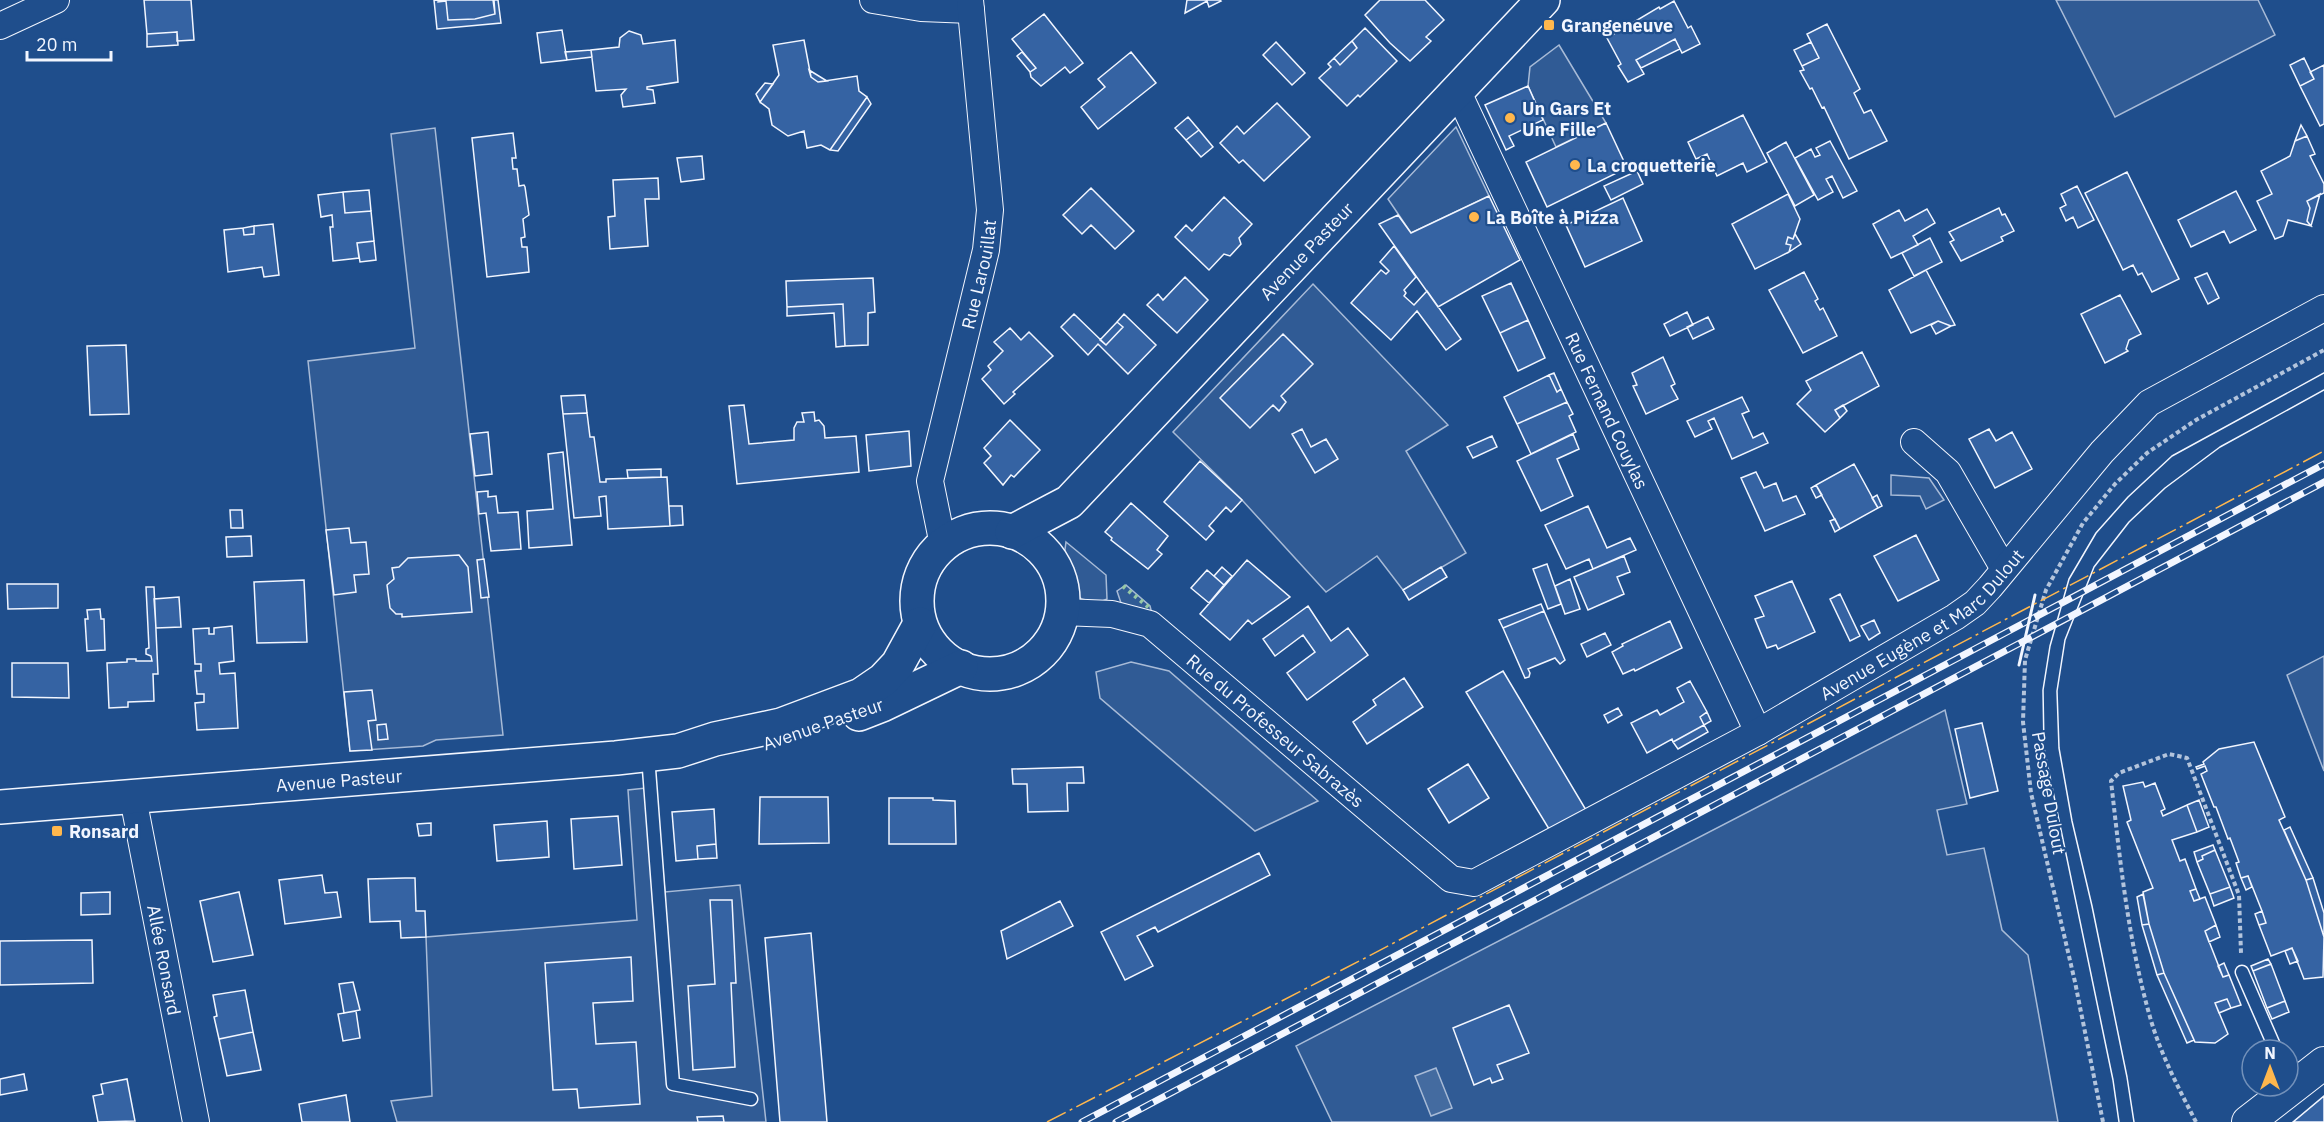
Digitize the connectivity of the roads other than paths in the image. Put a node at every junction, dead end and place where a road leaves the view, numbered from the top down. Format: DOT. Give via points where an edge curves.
graph roads {
  1 [pos="56,0"];
  2 [pos="873,0"];
  3 [pos="1543,0"];
  4 [pos="970,5"];
  5 [pos="0,26"];
  6 [pos="1457,90"];
  7 [pos="2324,308"];
  8 [pos="1914,442"];
  9 [pos="1069,502"];
  10 [pos="1012,532"];
  11 [pos="944,545"];
  12 [pos="1048,557"];
  13 [pos="2004,569"];
  14 [pos="1062,612"];
  15 [pos="920,624"];
  16 [pos="961,667"];
  17 [pos="1758,732"];
  18 [pos="663,753"];
  19 [pos="133,798"];
  20 [pos="0,807"];
  21 [pos="1474,883"];
  22 [pos="2242,972"];
  23 [pos="2271,1038"];
  24 [pos="2324,1063"];
  25 [pos="2300,1076"];
  26 [pos="2273,1098"];
  27 [pos="752,1099"];
  28 [pos="196,1122"];
  29 [pos="2248,1122"];
  1 -- 5 [label="street"];
  2 -- 4 [label="street" via="921,8"];
  3 -- 6 [label="main road, Avenue Pasteur"];
  4 -- 11 [label="street, Rue Larouillat" via="990,210 986,250 930,480"];
  6 -- 9 [label="main road, Avenue Pasteur"];
  6 -- 17 [label="street, Rue Fernand Couylas"];
  7 -- 13 [label="street, Avenue Eugène et Marc Dulout" via="2149,403 2102,452"];
  8 -- 13 [label="street" via="1948,472"];
  9 -- 10 [label="main road, Avenue Pasteur"];
  9 -- 12 [label="main road, Avenue Pasteur"];
  10 -- 11 [label="main road" via="988,528 965,533"];
  10 -- 12 [label="main road" via="1032,541"];
  11 -- 15 [label="main road" via="927,563 918,585"];
  12 -- 14 [label="main road" via="1058,573"];
  13 -- 17 [label="street, Avenue Eugène et Marc Dulout" via="1975,603 1955,617"];
  14 -- 16 [label="main road" via="1055,635 1041,654 1020,668 997,674"];
  14 -- 21 [label="street, Rue du Professeur Sabrazès" via="1112,614 1150,624 1451,879"];
  15 -- 16 [label="main road" via="932,646 950,663"];
  15 -- 18 [label="main road, Avenue Pasteur" via="898,664 861,695 781,725"];
  16 -- 18 [label="main road, Avenue Pasteur" via="882,705 785,740 715,756"];
  17 -- 21 [label="street, Avenue Eugène et Marc Dulout"];
  18 -- 19 [label="main road, Avenue Pasteur"];
  18 -- 27 [label="lane" via="673,1084"];
  19 -- 20 [label="main road, Avenue Pasteur"];
  19 -- 28 [label="street, Allée Ronsard"];
  22 -- 23 [label="lane"];
  24 -- 25 [label="street"];
  26 -- 29 [label="street"];
}
